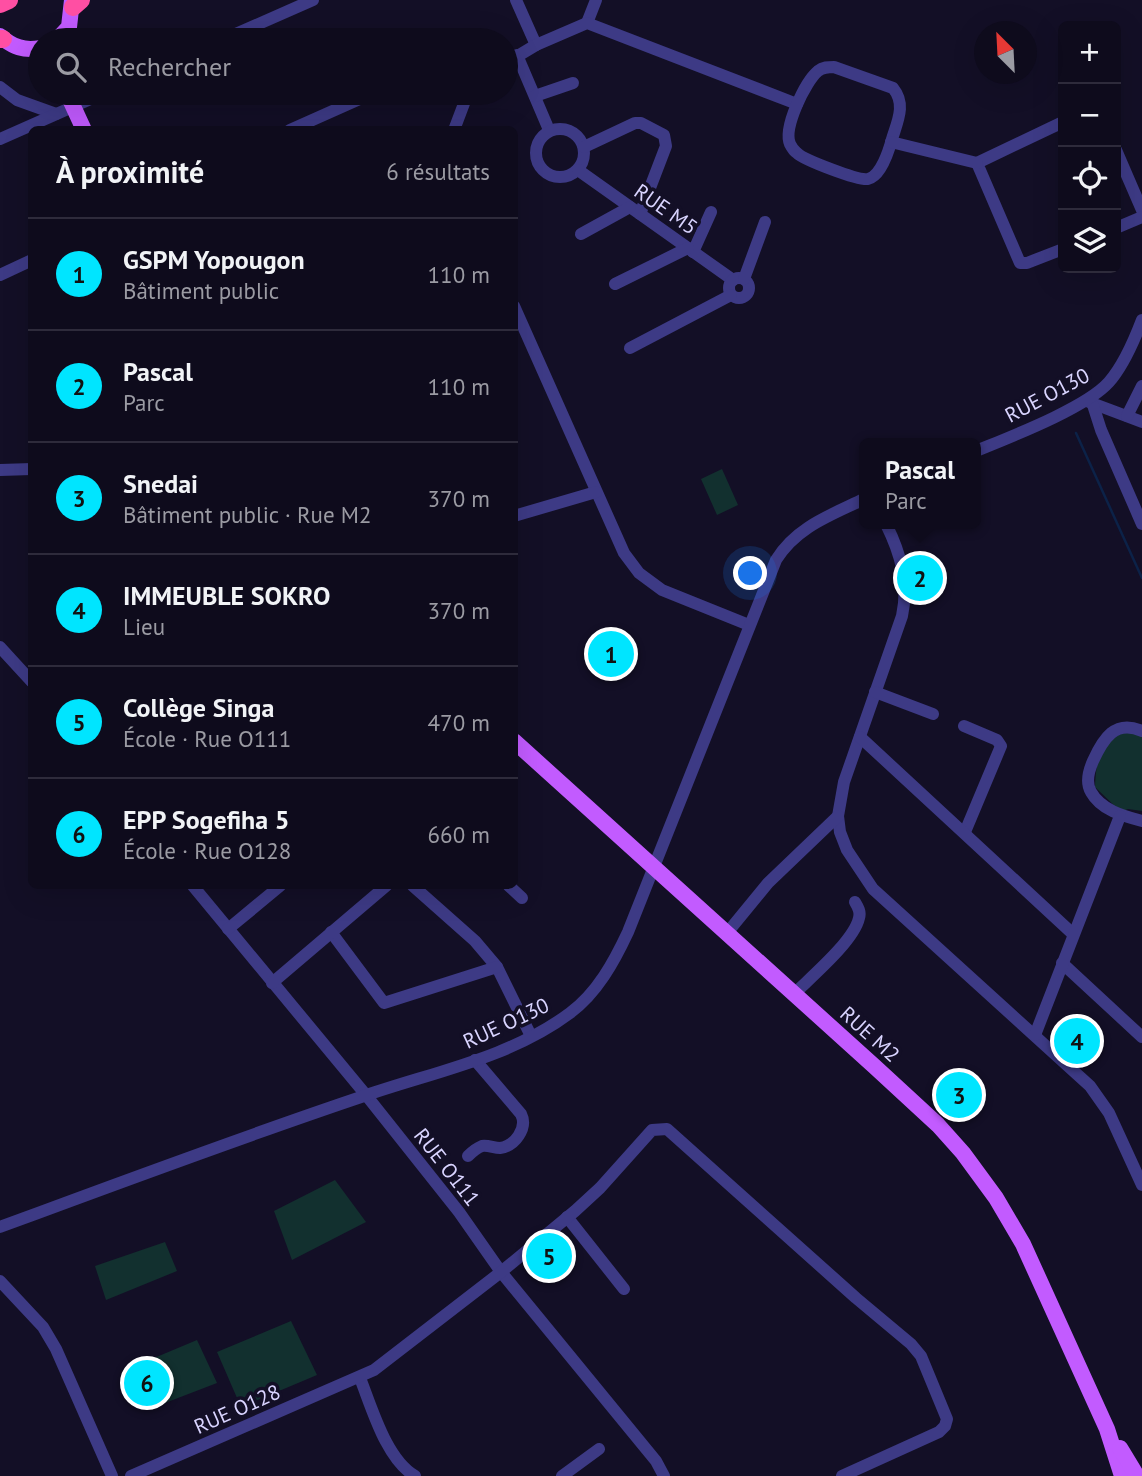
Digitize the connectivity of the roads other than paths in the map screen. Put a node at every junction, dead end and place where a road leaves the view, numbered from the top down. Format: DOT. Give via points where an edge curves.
graph roads {
  1 [pos="9,0"];
  2 [pos="313,0"];
  3 [pos="516,0"];
  4 [pos="596,0"];
  5 [pos="75,2"];
  6 [pos="0,4"];
  7 [pos="586,23"];
  8 [pos="68,28"];
  9 [pos="249,28"];
  10 [pos="1,38"];
  11 [pos="536,45"];
  12 [pos="28,50"];
  13 [pos="518,54"];
  14 [pos="518,57"];
  15 [pos="573,83"];
  16 [pos="0,87"];
  17 [pos="535,96"];
  18 [pos="28,104"];
  19 [pos="797,104"];
  20 [pos="31,105"];
  21 [pos="65,105"];
  22 [pos="72,105"];
  23 [pos="346,105"];
  24 [pos="462,105"];
  25 [pos="56,114"];
  26 [pos="1058,124"];
  27 [pos="28,126"];
  28 [pos="29,126"];
  29 [pos="82,126"];
  30 [pos="298,126"];
  31 [pos="455,126"];
  32 [pos="549,130"];
  33 [pos="0,139"];
  34 [pos="891,142"];
  35 [pos="584,147"];
  36 [pos="1121,162"];
  37 [pos="977,163"];
  38 [pos="578,170"];
  39 [pos="1142,210"];
  40 [pos="635,211"];
  41 [pos="711,212"];
  42 [pos="1142,217"];
  43 [pos="765,222"];
  44 [pos="1121,226"];
  45 [pos="581,234"];
  46 [pos="690,250"];
  47 [pos="1058,251"];
  48 [pos="28,262"];
  49 [pos="0,275"];
  50 [pos="738,280"];
  51 [pos="615,284"];
  52 [pos="731,295"];
  53 [pos="518,315"];
  54 [pos="1142,320"];
  55 [pos="631,348"];
  56 [pos="1142,386"];
  57 [pos="1090,403"];
  58 [pos="1127,416"];
  59 [pos="1142,422"];
  60 [pos="981,449"];
  61 [pos="0,460"];
  62 [pos="6,469"];
  63 [pos="28,469"];
  64 [pos="596,492"];
  65 [pos="859,501"];
  66 [pos="518,515"];
  67 [pos="1142,524"];
  68 [pos="888,529"];
  69 [pos="749,625"];
  70 [pos="0,648"];
  71 [pos="28,678"];
  72 [pos="875,692"];
  73 [pos="933,714"];
  74 [pos="964,726"];
  75 [pos="1142,731"];
  76 [pos="860,737"];
  77 [pos="518,745"];
  78 [pos="838,816"];
  79 [pos="1120,816"];
  80 [pos="1142,821"];
  81 [pos="964,832"];
  82 [pos="655,867"];
  83 [pos="195,889"];
  84 [pos="276,889"];
  85 [pos="382,889"];
  86 [pos="416,889"];
  87 [pos="512,889"];
  88 [pos="522,898"];
  89 [pos="855,902"];
  90 [pos="228,929"];
  91 [pos="331,932"];
  92 [pos="727,933"];
  93 [pos="1073,934"];
  94 [pos="1062,963"];
  95 [pos="497,967"];
  96 [pos="272,983"];
  97 [pos="794,994"];
  98 [pos="1035,1035"];
  99 [pos="531,1037"];
  100 [pos="1142,1037"];
  101 [pos="475,1060"];
  102 [pos="366,1095"];
  103 [pos="468,1156"];
  104 [pos="1138,1163"];
  105 [pos="1142,1185"];
  106 [pos="567,1217"];
  107 [pos="0,1227"];
  108 [pos="501,1272"];
  109 [pos="0,1281"];
  110 [pos="624,1289"];
  111 [pos="360,1378"];
  112 [pos="1107,1429"];
  113 [pos="599,1450"];
  114 [pos="112,1476"];
  115 [pos="131,1476"];
  116 [pos="415,1476"];
  117 [pos="562,1476"];
  118 [pos="664,1476"];
  119 [pos="842,1476"];
  120 [pos="1122,1476"];
  121 [pos="1136,1476"];
  1 -- 6 [label="highway"];
  2 -- 9 [label="street"];
  3 -- 11 [label="street"];
  4 -- 7 [label="street"];
  5 -- 8 [label="main road"];
  7 -- 11 [label="street"];
  7 -- 19 [label="street"];
  10 -- 12 [label="main road"];
  11 -- 13 [label="street"];
  14 -- 17 [label="street"];
  15 -- 17 [label="street"];
  16 -- 18 [label="street"];
  17 -- 32 [label="street"];
  19 -- 34 [label="street" via="788,134 790,145 797,153 856,179 869,179 877,173"];
  19 -- 34 [label="street" via="823,68 834,67 893,88 901,105"];
  20 -- 25 [label="street"];
  21 -- 25 [label="street"];
  22 -- 29 [label="main road"];
  23 -- 30 [label="street"];
  24 -- 31 [label="street"];
  25 -- 28 [label="street"];
  26 -- 37 [label="street"];
  27 -- 33 [label="street"];
  32 -- 35 [label="street" via="562,127 574,132"];
  32 -- 38 [label="street" via="540,137 535,153 541,169 555,177"];
  34 -- 37 [label="street"];
  35 -- 38 [label="street"];
  35 -- 40 [label="street" via="635,123 664,135 666,146"];
  36 -- 39 [label="street"];
  37 -- 47 [label="street" via="1020,263"];
  38 -- 40 [label="street, RUE M5"];
  40 -- 45 [label="street"];
  40 -- 46 [label="street, RUE M5"];
  41 -- 46 [label="street"];
  42 -- 44 [label="street"];
  43 -- 50 [label="street"];
  46 -- 50 [label="street, RUE M5"];
  46 -- 51 [label="street"];
  48 -- 49 [label="street"];
  50 -- 52 [label="street" via="729,287"];
  50 -- 52 [label="street" via="749,289 746,296"];
  52 -- 55 [label="street"];
  53 -- 64 [label="street"];
  54 -- 57 [label="street, RUE O130" via="1117,370"];
  56 -- 58 [label="street"];
  57 -- 58 [label="street"];
  57 -- 60 [label="street, RUE O130"];
  57 -- 67 [label="street"];
  58 -- 59 [label="street"];
  61 -- 62 [label="street"];
  62 -- 63 [label="street"];
  64 -- 66 [label="street"];
  64 -- 69 [label="street" via="624,553 639,573 662,590"];
  65 -- 69 [label="street, RUE O130" via="812,524 784,547"];
  68 -- 72 [label="street" via="902,563 906,598"];
  69 -- 82 [label="street, RUE O130"];
  70 -- 71 [label="street"];
  72 -- 73 [label="street"];
  72 -- 76 [label="street"];
  74 -- 81 [label="street" via="1001,746"];
  75 -- 79 [label="street" via="1127,728 1107,736 1090,767 1090,791"];
  76 -- 78 [label="street"];
  76 -- 81 [label="street"];
  77 -- 82 [label="main road, RUE M2"];
  78 -- 92 [label="street" via="768,883"];
  78 -- 98 [label="street" via="847,850 873,888"];
  79 -- 80 [label="street"];
  79 -- 93 [label="street"];
  81 -- 93 [label="street"];
  82 -- 92 [label="main road, RUE M2"];
  82 -- 99 [label="street, RUE O130" via="628,932 599,984 572,1012"];
  83 -- 90 [label="street, RUE O111"];
  84 -- 90 [label="street"];
  85 -- 91 [label="street"];
  86 -- 95 [label="street"];
  87 -- 88 [label="street"];
  89 -- 97 [label="street" via="860,916 846,939"];
  90 -- 96 [label="street, RUE O111"];
  91 -- 95 [label="street" via="384,1003"];
  91 -- 96 [label="street"];
  92 -- 97 [label="main road, RUE M2"];
  93 -- 94 [label="street"];
  94 -- 98 [label="street"];
  94 -- 100 [label="street"];
  95 -- 99 [label="street"];
  96 -- 102 [label="street, RUE O111"];
  97 -- 112 [label="main road, RUE M2" via="938,1125 980,1175 1023,1244"];
  98 -- 104 [label="street" via="1101,1099"];
  99 -- 101 [label="street, RUE O130"];
  101 -- 102 [label="street, RUE O130"];
  101 -- 103 [label="street" via="521,1114 524,1128 501,1148 485,1145"];
  102 -- 107 [label="street, RUE O130"];
  102 -- 108 [label="street, RUE O111"];
  104 -- 105 [label="street"];
  106 -- 108 [label="street, RUE O128"];
  106 -- 110 [label="street"];
  106 -- 119 [label="street, RUE O128" via="652,1130 667,1129 911,1344 921,1356 947,1419 945,1426"];
  108 -- 111 [label="street, RUE O128"];
  108 -- 118 [label="street, RUE O111"];
  109 -- 114 [label="street" via="43,1327 56,1349"];
  111 -- 115 [label="street, RUE O128"];
  111 -- 116 [label="street" via="387,1444 402,1467"];
  112 -- 120 [label="main road"];
  112 -- 121 [label="main road"];
  113 -- 117 [label="street"];
}
